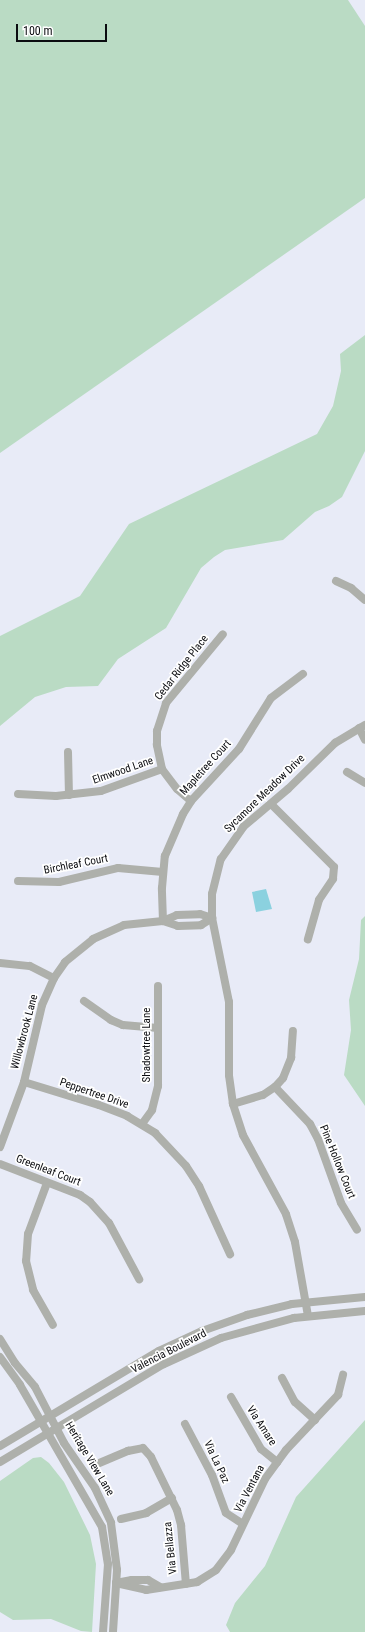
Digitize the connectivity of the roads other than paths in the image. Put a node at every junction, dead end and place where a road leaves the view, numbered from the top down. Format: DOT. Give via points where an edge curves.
graph roads {
  1 [pos="336,581"];
  2 [pos="365,600"];
  3 [pos="223,634"];
  4 [pos="303,674"];
  5 [pos="362,726"];
  6 [pos="365,740"];
  7 [pos="68,752"];
  8 [pos="162,769"];
  9 [pos="347,772"];
  10 [pos="365,783"];
  11 [pos="18,794"];
  12 [pos="69,795"];
  13 [pos="191,801"];
  14 [pos="271,804"];
  15 [pos="163,872"];
  16 [pos="18,881"];
  17 [pos="212,918"];
  18 [pos="163,921"];
  19 [pos="308,939"];
  20 [pos="0,963"];
  21 [pos="54,978"];
  22 [pos="158,986"];
  23 [pos="84,1001"];
  24 [pos="158,1028"];
  25 [pos="294,1031"];
  26 [pos="24,1082"];
  27 [pos="275,1087"];
  28 [pos="233,1104"];
  29 [pos="142,1124"];
  30 [pos="0,1147"];
  31 [pos="0,1164"];
  32 [pos="47,1182"];
  33 [pos="357,1230"];
  34 [pos="230,1254"];
  35 [pos="139,1279"];
  36 [pos="365,1297"];
  37 [pos="306,1302"];
  38 [pos="365,1311"];
  39 [pos="308,1316"];
  40 [pos="53,1325"];
  41 [pos="0,1339"];
  42 [pos="0,1357"];
  43 [pos="343,1375"];
  44 [pos="282,1378"];
  45 [pos="231,1397"];
  46 [pos="50,1416"];
  47 [pos="314,1420"];
  48 [pos="41,1421"];
  49 [pos="184,1424"];
  50 [pos="57,1428"];
  51 [pos="47,1434"];
  52 [pos="0,1446"];
  53 [pos="0,1462"];
  54 [pos="277,1462"];
  55 [pos="97,1464"];
  56 [pos="172,1498"];
  57 [pos="121,1519"];
  58 [pos="243,1524"];
  59 [pos="107,1583"];
  60 [pos="116,1583"];
  61 [pos="186,1584"];
  62 [pos="103,1632"];
  63 [pos="113,1632"];
  1 -- 2 [label="street" via="351,588"];
  3 -- 8 [label="street, Cedar Ridge Place" via="166,703 157,731"];
  4 -- 13 [label="street, Mapletree Court" via="275,694 239,749"];
  5 -- 6 [label="street"];
  5 -- 14 [label="street, Sycamore Meadow Drive" via="326,750"];
  7 -- 12 [label="street"];
  8 -- 12 [label="street, Elmwood Lane" via="102,792"];
  8 -- 13 [label="street, Cedar Ridge Place" via="177,789"];
  9 -- 10 [label="street"];
  11 -- 12 [label="street, Elmwood Lane"];
  13 -- 15 [label="street, Mapletree Court" via="176,828"];
  14 -- 17 [label="street, Sycamore Meadow Drive" via="243,827 221,859 212,894"];
  14 -- 19 [label="street" via="334,867 333,879 320,900"];
  15 -- 16 [label="street, Birchleaf Court" via="118,868 59,882"];
  15 -- 18 [label="street, Mapletree Court"];
  17 -- 18 [label="street, Willowbrook Lane" via="200,914 177,915"];
  17 -- 28 [label="street, Sycamore Meadow Drive" via="229,1002 229,1075"];
  18 -- 21 [label="street, Willowbrook Lane" via="140,921 108,931 80,948"];
  20 -- 21 [label="street" via="30,966"];
  21 -- 26 [label="street, Willowbrook Lane" via="42,1005"];
  22 -- 24 [label="street, Shadowtree Lane"];
  23 -- 24 [label="street" via="111,1020"];
  24 -- 29 [label="street, Shadowtree Lane" via="158,1086 152,1110"];
  25 -- 27 [label="street" via="291,1058 283,1078"];
  26 -- 29 [label="street, Peppertree Drive" via="99,1105"];
  26 -- 30 [label="street, Willowbrook Lane"];
  27 -- 28 [label="street" via="252,1100"];
  27 -- 33 [label="street, Pine Hollow Court" via="310,1124 341,1203"];
  28 -- 37 [label="street, Sycamore Meadow Drive" via="243,1135 286,1214 295,1242"];
  29 -- 34 [label="street, Peppertree Drive" via="169,1146 186,1166 199,1186"];
  31 -- 32 [label="street, Greenleaf Court"];
  32 -- 35 [label="street, Greenleaf Court" via="80,1196 100,1212"];
  32 -- 40 [label="street" via="28,1234 26,1261 33,1290"];
  36 -- 37 [label="street, Valencia Boulevard"];
  37 -- 39 [label="street, Sycamore Meadow Drive"];
  37 -- 46 [label="street, Valencia Boulevard" via="247,1315 202,1331 159,1351"];
  38 -- 39 [label="street, Valencia Boulevard"];
  39 -- 50 [label="street, Valencia Boulevard" via="248,1329 185,1354"];
  41 -- 46 [label="street" via="15,1364 35,1387"];
  42 -- 48 [label="street"];
  43 -- 47 [label="street, Via Ventana" via="338,1395"];
  44 -- 47 [label="street" via="295,1402"];
  45 -- 54 [label="street, Via Amare" via="261,1449"];
  46 -- 48 [label="street, Valencia Boulevard"];
  46 -- 50 [label="street, Heritage View Lane"];
  47 -- 54 [label="street, Via Ventana"];
  48 -- 51 [label="street, Heritage View Lane"];
  48 -- 52 [label="street, Valencia Boulevard"];
  49 -- 58 [label="street, Via La Paz" via="209,1468 226,1513"];
  50 -- 51 [label="street, Valencia Boulevard"];
  50 -- 60 [label="street, Heritage View Lane" via="95,1488 111,1523 116,1546"];
  51 -- 53 [label="street, Valencia Boulevard"];
  51 -- 59 [label="street, Heritage View Lane" via="102,1527 107,1551"];
  54 -- 58 [label="street, Via Ventana"];
  55 -- 56 [label="street, Via Bellazza" via="128,1451 143,1448 151,1457"];
  56 -- 57 [label="street" via="146,1512"];
  56 -- 61 [label="street, Via Bellazza" via="181,1525"];
  58 -- 61 [label="street, Via Ventana" via="231,1550 216,1570 197,1582"];
  59 -- 60 [label="street, Via Ventana"];
  59 -- 62 [label="street, Heritage View Lane"];
  60 -- 61 [label="street, Via Ventana" via="148,1580 160,1587"];
  60 -- 63 [label="street, Heritage View Lane"];
}
